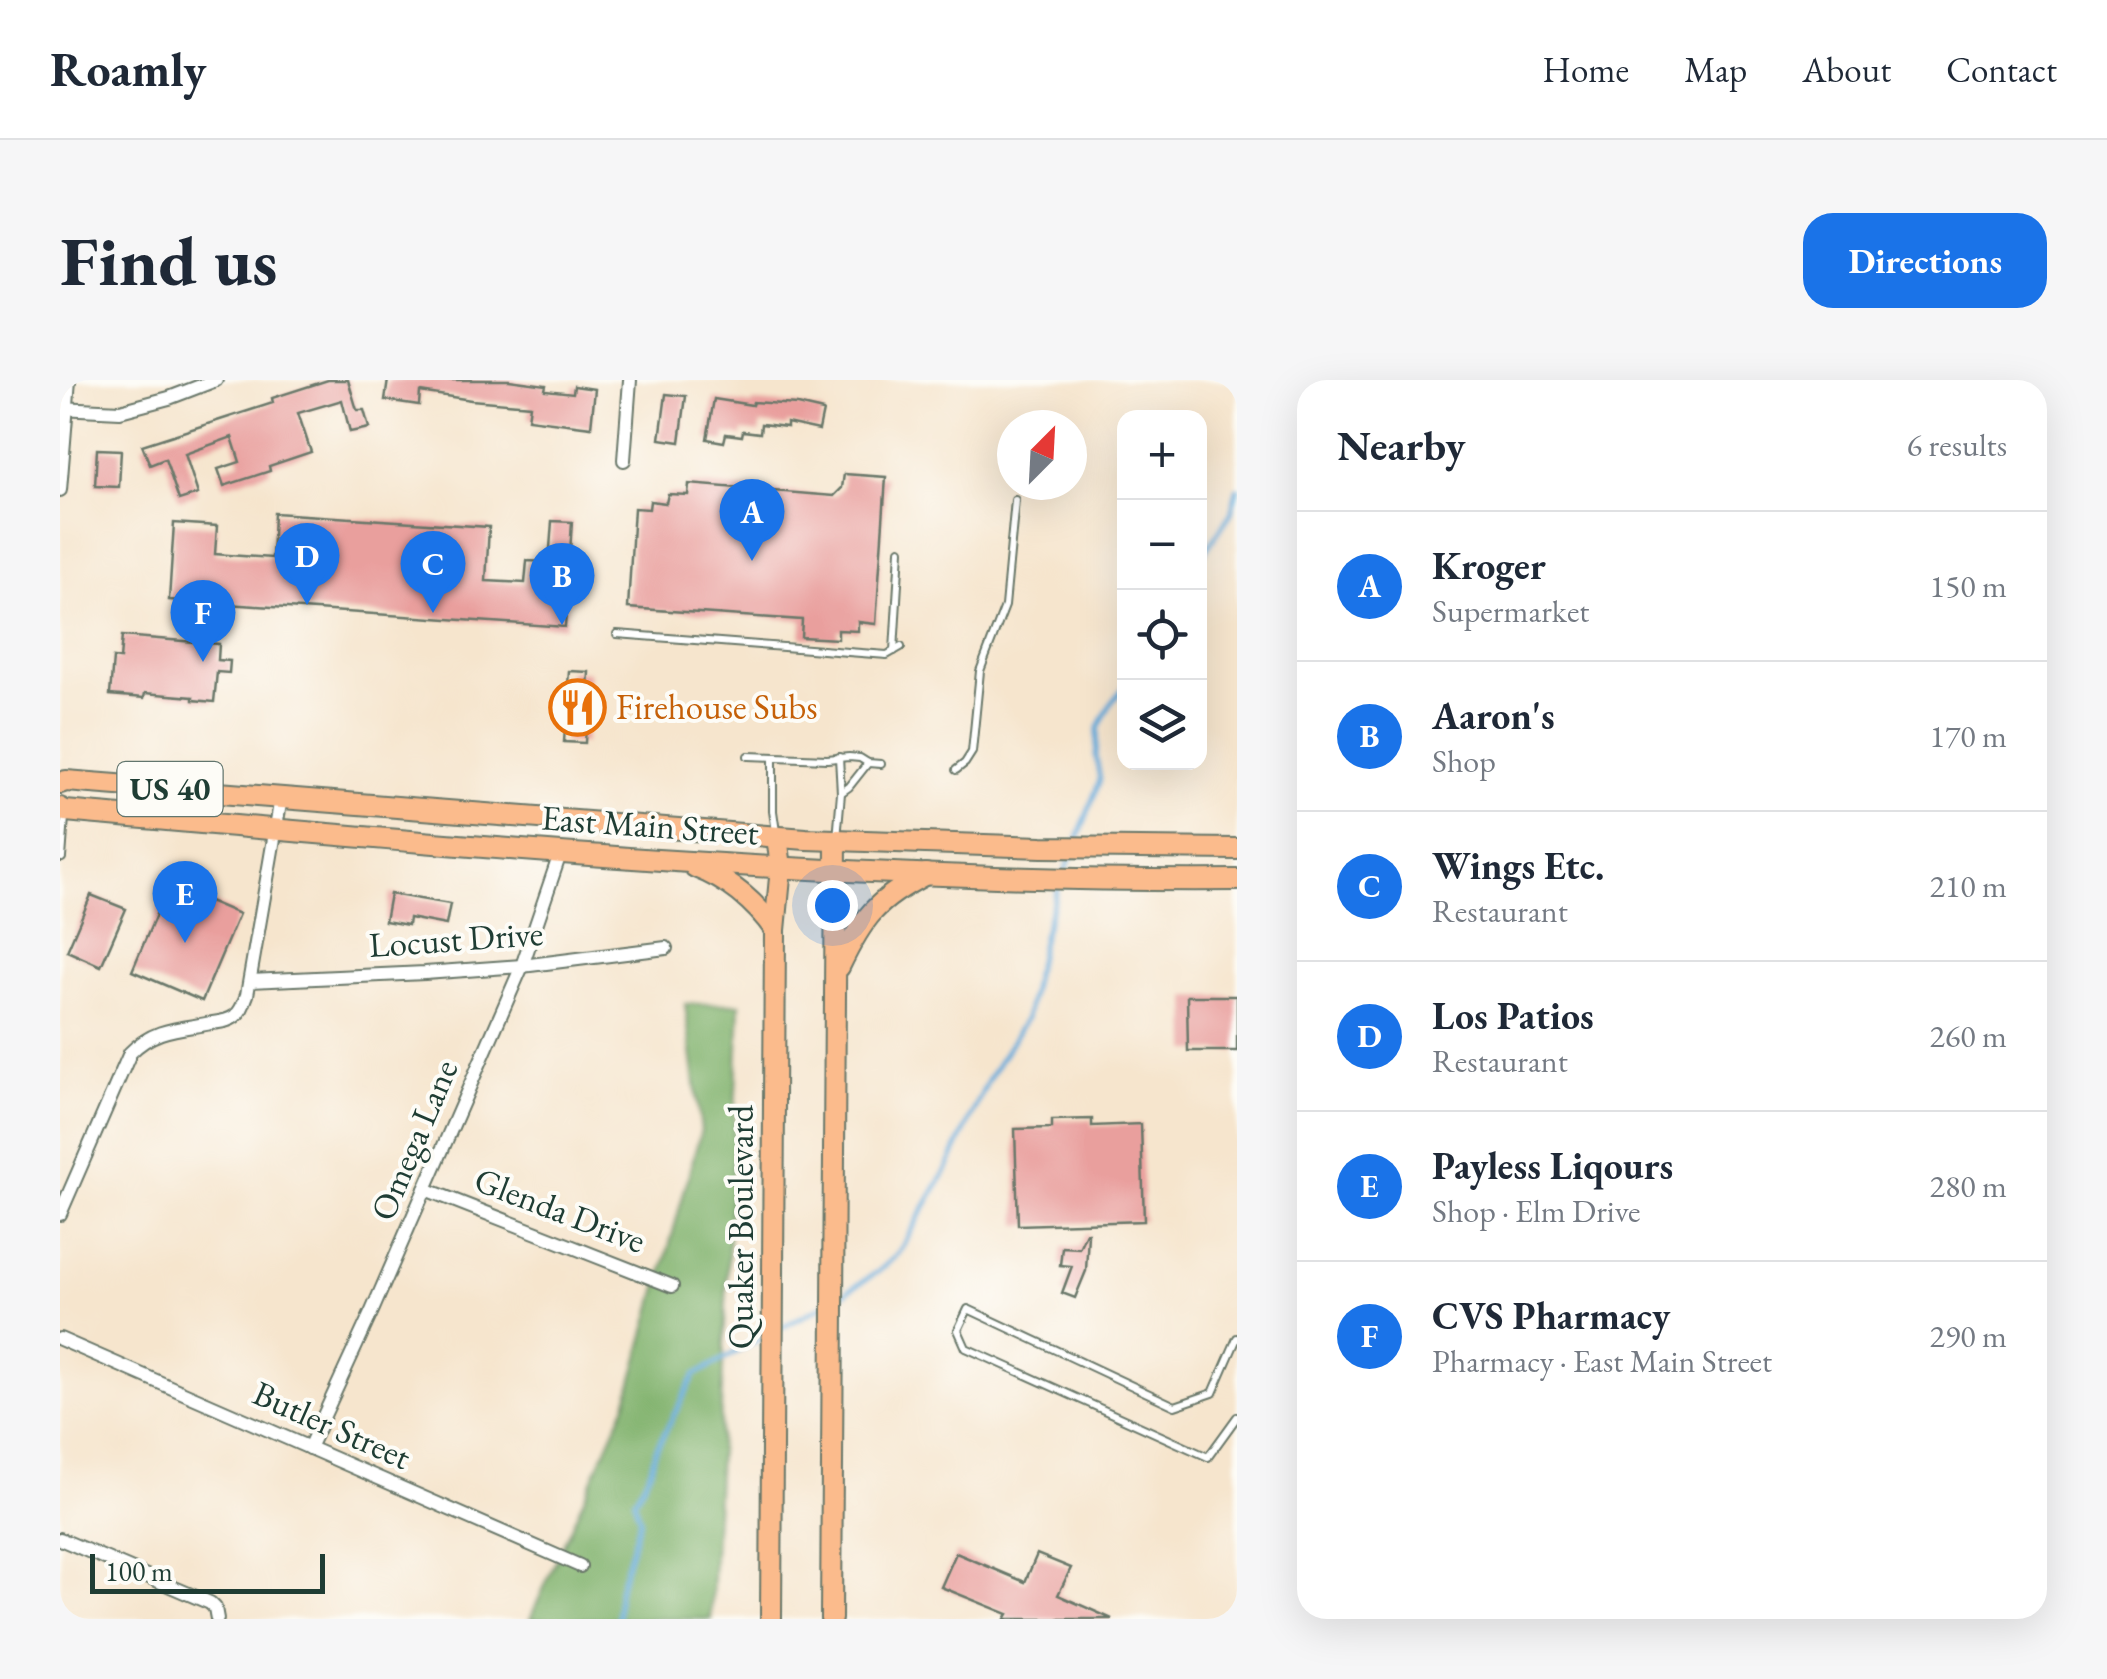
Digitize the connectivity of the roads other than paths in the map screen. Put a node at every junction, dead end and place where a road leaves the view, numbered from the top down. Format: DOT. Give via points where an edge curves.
graph roads {
  1 [pos="69,380"];
  2 [pos="216,380"];
  3 [pos="630,380"];
  4 [pos="63,408"];
  5 [pos="624,460"];
  6 [pos="60,490"];
  7 [pos="1015,500"];
  8 [pos="900,550"];
  9 [pos="617,634"];
  10 [pos="748,756"];
  11 [pos="839,757"];
  12 [pos="774,758"];
  13 [pos="868,763"];
  14 [pos="881,764"];
  15 [pos="956,770"];
  16 [pos="60,783"];
  17 [pos="841,793"];
  18 [pos="281,798"];
  19 [pos="63,809"];
  20 [pos="276,829"];
  21 [pos="776,837"];
  22 [pos="836,840"];
  23 [pos="1237,850"];
  24 [pos="561,851"];
  25 [pos="60,858"];
  26 [pos="680,860"];
  27 [pos="782,866"];
  28 [pos="836,870"];
  29 [pos="927,874"];
  30 [pos="1237,880"];
  31 [pos="776,930"];
  32 [pos="666,948"];
  33 [pos="522,966"];
  34 [pos="836,974"];
  35 [pos="250,981"];
  36 [pos="425,1189"];
  37 [pos="60,1214"];
  38 [pos="672,1286"];
  39 [pos="1237,1338"];
  40 [pos="60,1339"];
  41 [pos="1237,1417"];
  42 [pos="309,1448"];
  43 [pos="60,1539"];
  44 [pos="580,1566"];
  45 [pos="217,1619"];
  46 [pos="771,1619"];
  47 [pos="831,1619"];
  1 -- 4 [label="street"];
  2 -- 4 [label="street" via="120,411"];
  3 -- 5 [label="street"];
  4 -- 6 [label="street"];
  7 -- 15 [label="lane" via="1005,606 980,671 972,752"];
  8 -- 9 [label="lane" via="898,649 887,655"];
  10 -- 12 [label="lane"];
  11 -- 12 [label="lane"];
  11 -- 13 [label="lane"];
  11 -- 17 [label="lane"];
  12 -- 21 [label="lane"];
  13 -- 14 [label="lane"];
  13 -- 17 [label="lane"];
  16 -- 18 [label="main road, East Main Street / US 40"];
  17 -- 22 [label="lane"];
  18 -- 20 [label="street"];
  18 -- 21 [label="main road, East Main Street / US 40"];
  19 -- 20 [label="main road, East Main Street / US 40"];
  19 -- 25 [label="lane"];
  20 -- 24 [label="main road, East Main Street / US 40"];
  20 -- 35 [label="street"];
  21 -- 22 [label="main road, East Main Street / US 40"];
  21 -- 27 [label="main road, Quaker Boulevard"];
  22 -- 23 [label="main road, East Main Street / US 40"];
  22 -- 28 [label="main road"];
  24 -- 26 [label="main road, East Main Street / US 40"];
  24 -- 33 [label="street, Omega Lane"];
  26 -- 27 [label="main road, East Main Street / US 40"];
  26 -- 31 [label="main road" via="734,886"];
  27 -- 28 [label="main road, East Main Street / US 40"];
  27 -- 31 [label="main road, Quaker Boulevard"];
  28 -- 29 [label="main road, East Main Street / US 40"];
  28 -- 34 [label="main road"];
  29 -- 30 [label="main road, East Main Street / US 40"];
  29 -- 34 [label="main road" via="865,918"];
  31 -- 46 [label="main road, Quaker Boulevard"];
  32 -- 33 [label="street, Locust Drive"];
  33 -- 35 [label="street, Locust Drive"];
  33 -- 36 [label="street, Omega Lane"];
  34 -- 47 [label="main road"];
  35 -- 37 [label="street" via="234,1018 156,1034 130,1053"];
  36 -- 38 [label="street, Glenda Drive"];
  36 -- 42 [label="street, Omega Lane"];
  39 -- 41 [label="lane" via="1212,1393 1175,1406 968,1309 958,1330 966,1348 1208,1457"];
  40 -- 42 [label="street, Butler Street"];
  42 -- 44 [label="street, Butler Street"];
  43 -- 45 [label="street" via="210,1602"];
}
